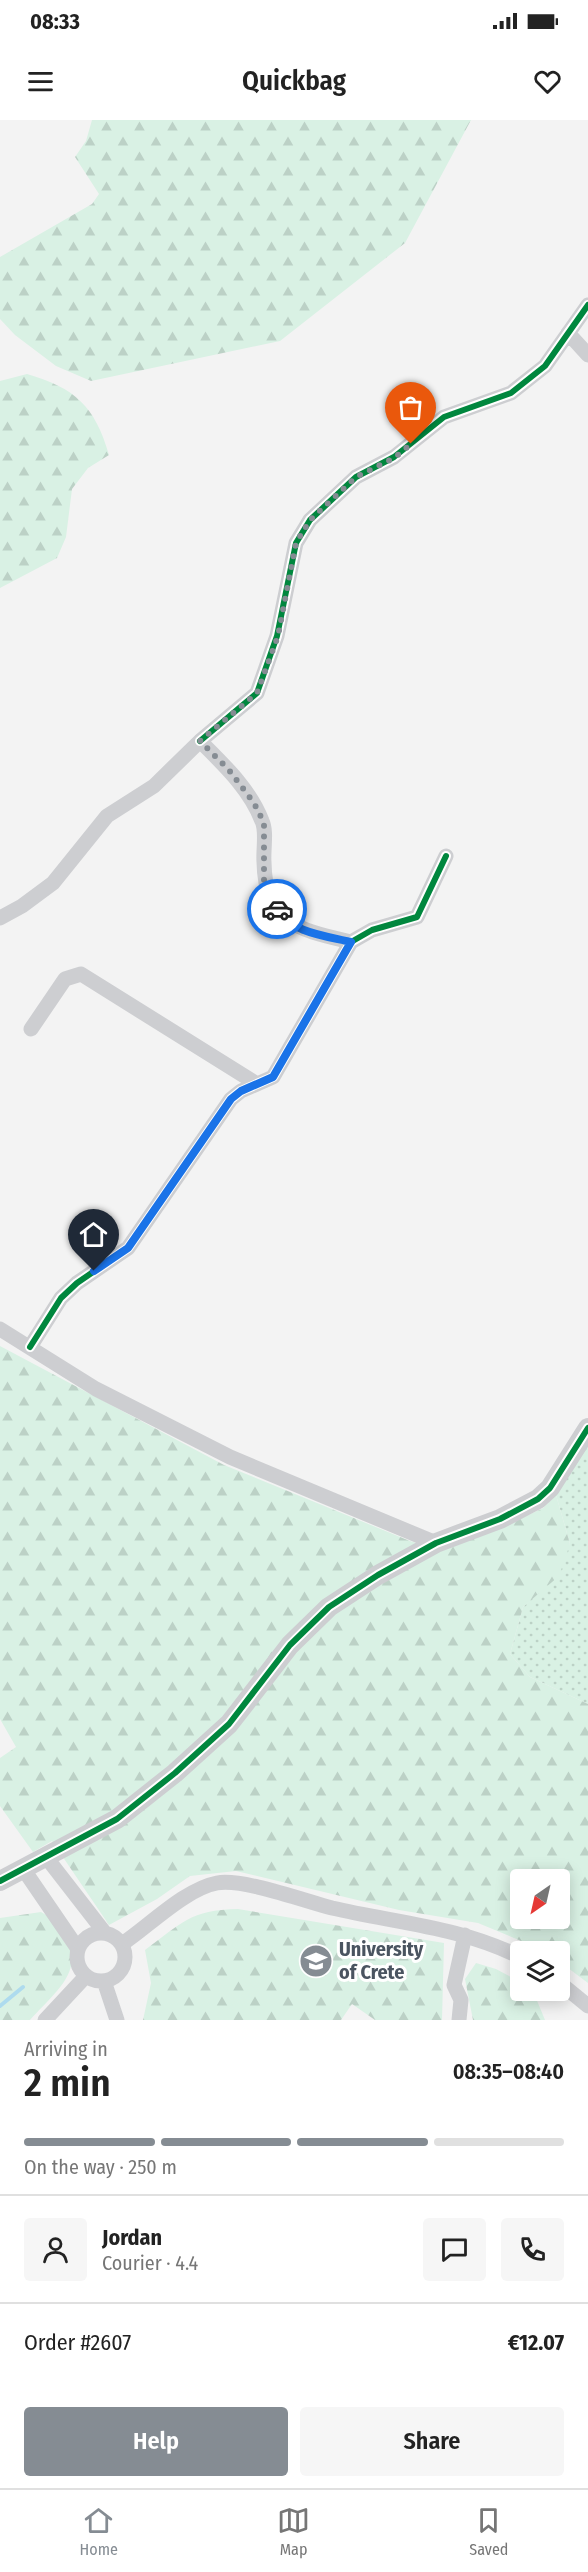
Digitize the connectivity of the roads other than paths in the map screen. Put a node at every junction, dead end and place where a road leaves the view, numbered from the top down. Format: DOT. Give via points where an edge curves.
graph roads {
  1 [pos="588,305"];
  2 [pos="568,333"];
  3 [pos="588,355"];
  4 [pos="200,741"];
  5 [pos="446,856"];
  6 [pos="0,918"];
  7 [pos="351,942"];
  8 [pos="31,1029"];
  9 [pos="256,1084"];
  10 [pos="0,1329"];
  11 [pos="30,1347"];
  12 [pos="588,1428"];
  13 [pos="436,1543"];
  14 [pos="46,1857"];
  15 [pos="24,1870"];
  16 [pos="0,1881"];
  17 [pos="105,1933"];
  18 [pos="465,1935"];
  19 [pos="122,1944"];
  20 [pos="78,1949"];
  21 [pos="510,1952"];
  22 [pos="86,1976"];
  23 [pos="104,1981"];
  24 [pos="570,1991"];
  25 [pos="588,2006"];
  26 [pos="45,2020"];
  27 [pos="117,2020"];
  28 [pos="459,2020"];
  1 -- 2 [label="street"];
  2 -- 3 [label="street"];
  2 -- 4 [label="street" via="545,366 511,393 444,417 394,458 356,477 310,520 296,543 278,636 257,693"];
  4 -- 6 [label="street" via="154,786 106,816 53,882"];
  4 -- 7 [label="street" via="229,770 264,823 264,884 282,917 310,933"];
  5 -- 7 [label="street" via="417,917 372,930"];
  7 -- 9 [label="street" via="279,1069 273,1077"];
  8 -- 9 [label="street" via="65,979 81,974"];
  9 -- 11 [label="street" via="231,1099 128,1248 61,1298"];
  10 -- 11 [label="street"];
  11 -- 13 [label="street" via="96,1389 230,1456"];
  12 -- 13 [label="street" via="550,1488 538,1499 500,1519"];
  13 -- 14 [label="street" via="329,1607 290,1645 229,1724 175,1773 117,1819"];
  14 -- 15 [label="street"];
  14 -- 17 [label="street"];
  15 -- 16 [label="street"];
  15 -- 20 [label="street"];
  17 -- 19 [label="street"];
  17 -- 20 [label="street" via="92,1935"];
  18 -- 19 [label="street" via="334,1908 239,1883 217,1883 174,1905"];
  18 -- 21 [label="street"];
  18 -- 28 [label="street" via="454,1985 461,2000"];
  19 -- 23 [label="street" via="123,1967"];
  20 -- 22 [label="street" via="79,1966"];
  22 -- 23 [label="street"];
  22 -- 26 [label="street"];
  23 -- 27 [label="street"];
  24 -- 25 [label="street"];
}
